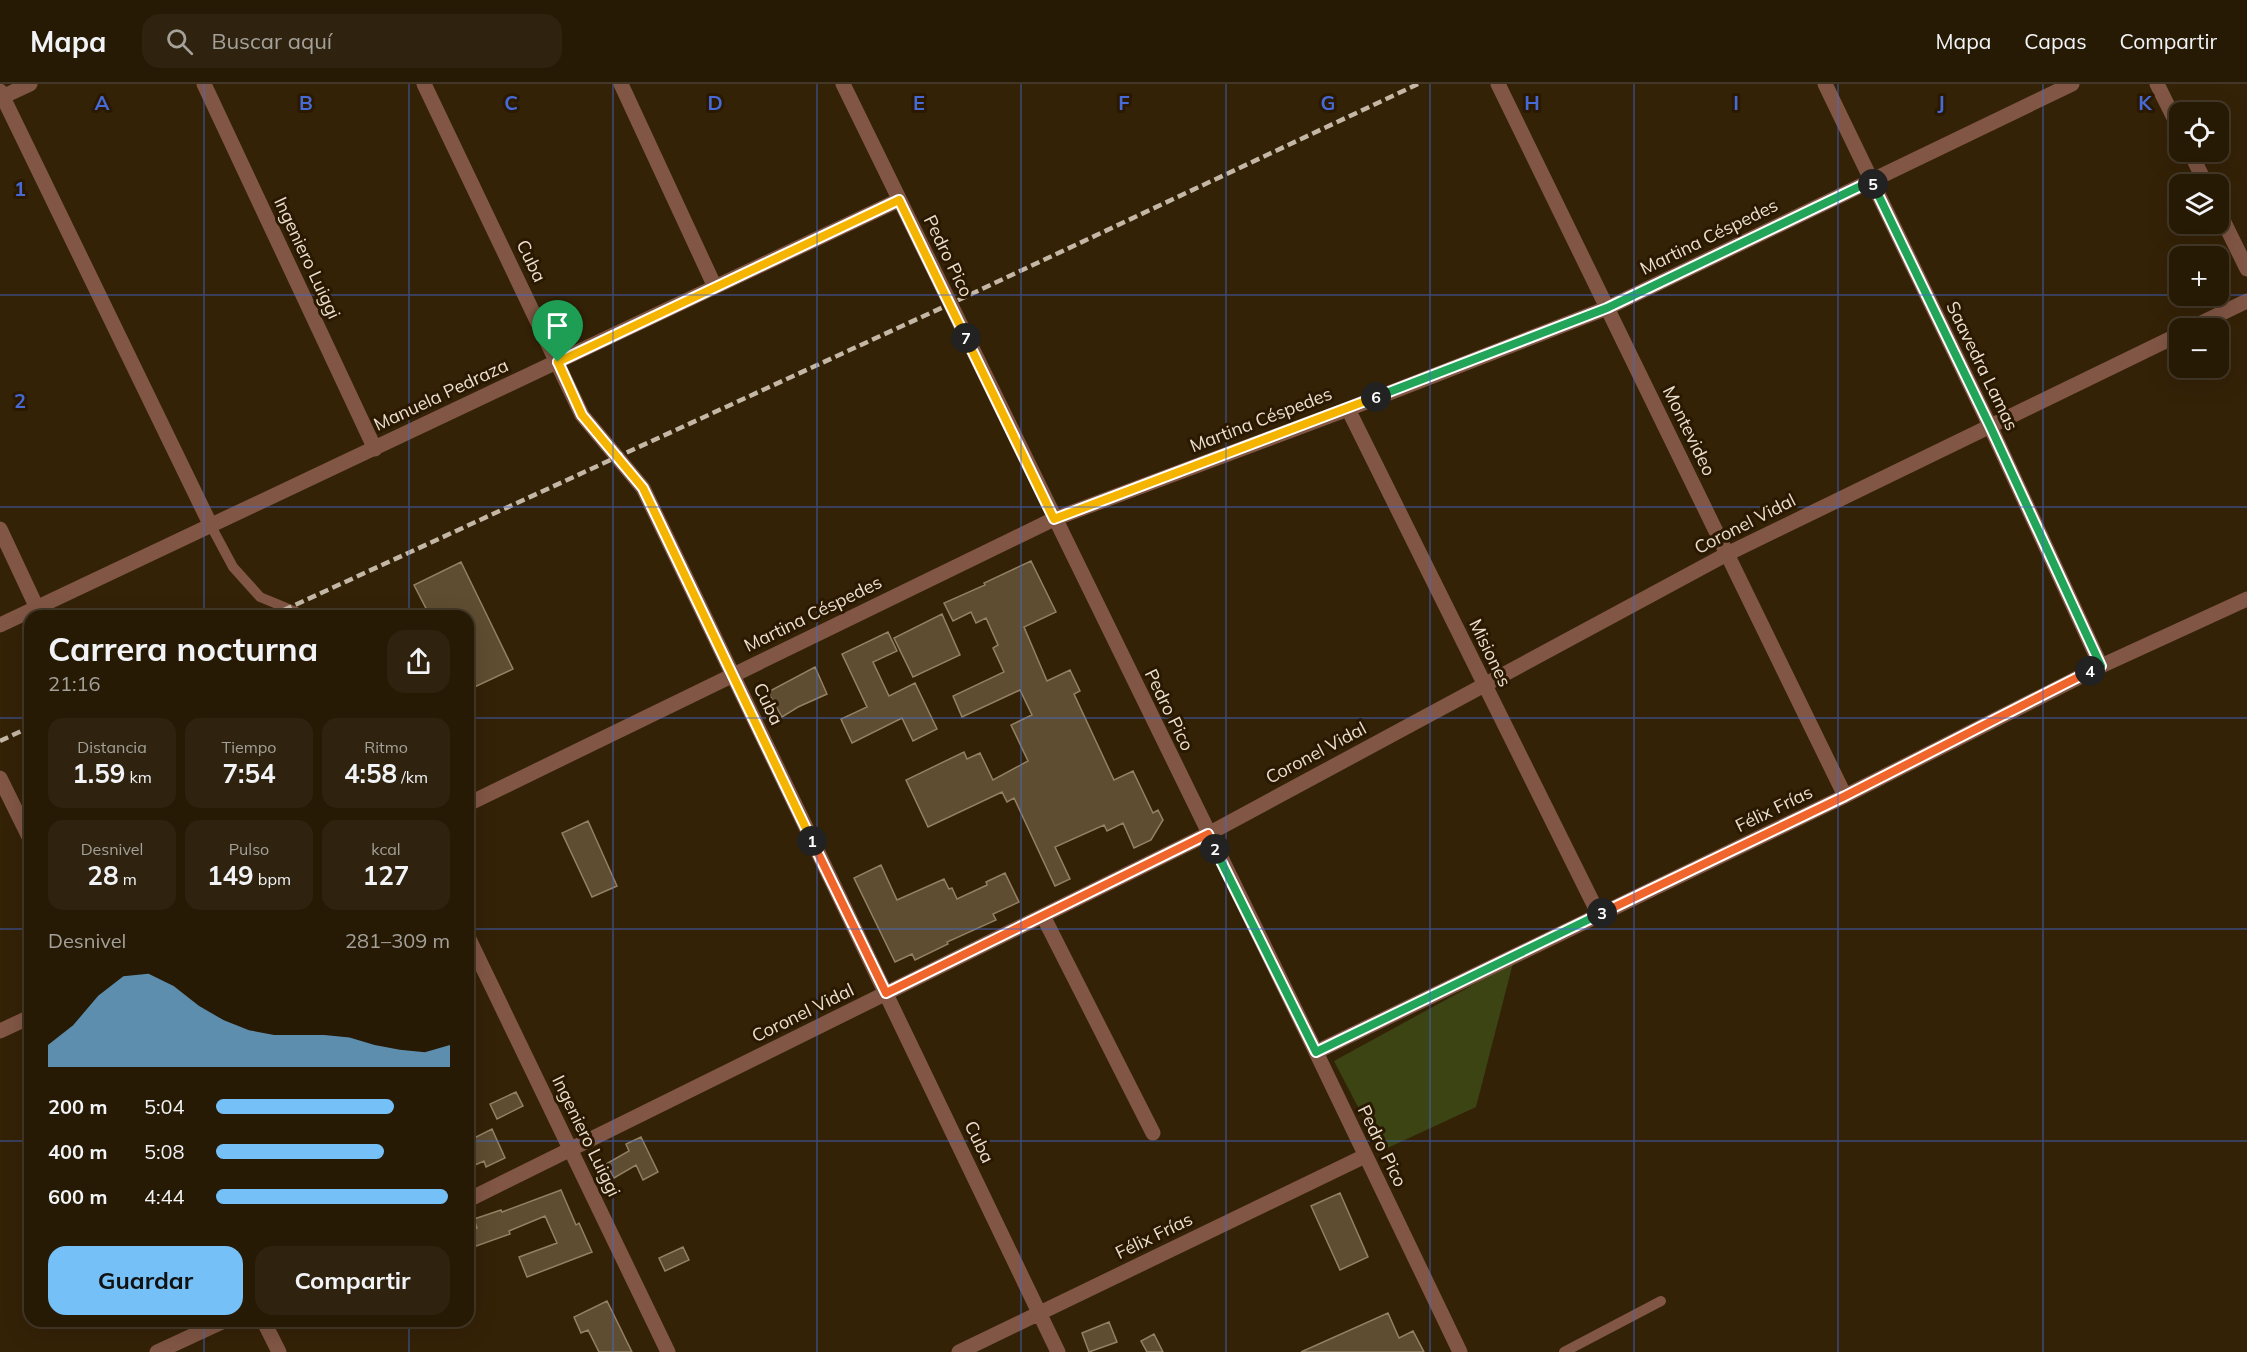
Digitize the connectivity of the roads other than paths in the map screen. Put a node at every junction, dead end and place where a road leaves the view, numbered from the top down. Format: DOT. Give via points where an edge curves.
graph roads {
  1 [pos="30,84"];
  2 [pos="204,84"];
  3 [pos="424,84"];
  4 [pos="621,84"];
  5 [pos="843,84"];
  6 [pos="1498,84"];
  7 [pos="1825,84"];
  8 [pos="2072,84"];
  9 [pos="2157,84"];
  10 [pos="1,95"];
  11 [pos="2169,108"];
  12 [pos="1871,181"];
  13 [pos="899,200"];
  14 [pos="2229,232"];
  15 [pos="2247,269"];
  16 [pos="715,287"];
  17 [pos="2247,302"];
  18 [pos="1607,308"];
  19 [pos="2213,318"];
  20 [pos="2169,339"];
  21 [pos="558,362"];
  22 [pos="1347,409"];
  23 [pos="1990,426"];
  24 [pos="375,449"];
  25 [pos="1054,519"];
  26 [pos="211,526"];
  27 [pos="0,529"];
  28 [pos="1727,554"];
  29 [pos="2247,599"];
  30 [pos="37,608"];
  31 [pos="33,610"];
  32 [pos="291,610"];
  33 [pos="24,614"];
  34 [pos="0,625"];
  35 [pos="2101,666"];
  36 [pos="733,675"];
  37 [pos="1484,684"];
  38 [pos="0,777"];
  39 [pos="1845,796"];
  40 [pos="474,801"];
  41 [pos="24,827"];
  42 [pos="1208,834"];
  43 [pos="1599,915"];
  44 [pos="1043,916"];
  45 [pos="474,949"];
  46 [pos="886,993"];
  47 [pos="24,1020"];
  48 [pos="0,1031"];
  49 [pos="1316,1052"];
  50 [pos="1153,1133"];
  51 [pos="571,1150"];
  52 [pos="1365,1156"];
  53 [pos="474,1197"];
  54 [pos="1661,1301"];
  55 [pos="1040,1313"];
  56 [pos="211,1327"];
  57 [pos="266,1327"];
  58 [pos="157,1352"];
  59 [pos="279,1352"];
  60 [pos="668,1352"];
  61 [pos="959,1352"];
  62 [pos="1059,1352"];
  63 [pos="1460,1352"];
  64 [pos="1564,1352"];
  1 -- 10 [label="street"];
  2 -- 24 [label="street, Ingeniero Luiggi"];
  3 -- 21 [label="street, Cuba"];
  4 -- 16 [label="street"];
  5 -- 13 [label="street, Pedro Pico"];
  6 -- 18 [label="street, Montevideo"];
  7 -- 12 [label="street, Saavedra Lamas"];
  8 -- 12 [label="street, Martina Céspedes"];
  9 -- 11 [label="street"];
  10 -- 26 [label="street"];
  12 -- 18 [label="street, Martina Céspedes"];
  12 -- 23 [label="street, Saavedra Lamas"];
  13 -- 16 [label="street, Manuela Pedraza"];
  13 -- 25 [label="street, Pedro Pico"];
  14 -- 15 [label="street"];
  16 -- 21 [label="street, Manuela Pedraza"];
  17 -- 19 [label="street"];
  18 -- 22 [label="street, Martina Céspedes"];
  18 -- 28 [label="street, Montevideo"];
  20 -- 23 [label="street, Coronel Vidal"];
  21 -- 24 [label="street, Manuela Pedraza"];
  21 -- 36 [label="street, Cuba" via="582,415 643,488"];
  22 -- 25 [label="street, Martina Céspedes"];
  22 -- 37 [label="street, Misiones"];
  23 -- 28 [label="street, Coronel Vidal"];
  23 -- 35 [label="street, Saavedra Lamas"];
  24 -- 26 [label="street, Manuela Pedraza"];
  25 -- 36 [label="street, Martina Céspedes"];
  25 -- 42 [label="street, Pedro Pico"];
  26 -- 30 [label="street, Manuela Pedraza"];
  26 -- 32 [label="lane" via="233,567 260,597"];
  27 -- 30 [label="street"];
  28 -- 37 [label="street, Coronel Vidal"];
  28 -- 39 [label="street, Montevideo"];
  29 -- 35 [label="street, Félix Frías"];
  30 -- 31 [label="street, Manuela Pedraza"];
  33 -- 34 [label="street, Manuela Pedraza"];
  35 -- 39 [label="street, Félix Frías"];
  36 -- 40 [label="street, Martina Céspedes"];
  36 -- 46 [label="street, Cuba"];
  37 -- 42 [label="street, Coronel Vidal"];
  37 -- 43 [label="street, Misiones"];
  38 -- 41 [label="street"];
  39 -- 43 [label="street, Félix Frías"];
  42 -- 44 [label="street, Coronel Vidal"];
  42 -- 49 [label="street, Pedro Pico"];
  43 -- 49 [label="street, Félix Frías"];
  44 -- 46 [label="street, Coronel Vidal"];
  44 -- 50 [label="street"];
  45 -- 51 [label="street, Ingeniero Luiggi"];
  46 -- 51 [label="street, Coronel Vidal"];
  46 -- 55 [label="street, Cuba"];
  47 -- 48 [label="street"];
  49 -- 52 [label="street, Pedro Pico"];
  51 -- 53 [label="street, Coronel Vidal"];
  51 -- 60 [label="street, Ingeniero Luiggi"];
  52 -- 55 [label="street, Félix Frías"];
  52 -- 63 [label="street, Pedro Pico"];
  54 -- 64 [label="lane"];
  55 -- 61 [label="street, Félix Frías"];
  55 -- 62 [label="street, Cuba"];
  56 -- 58 [label="street"];
  57 -- 59 [label="street"];
}
